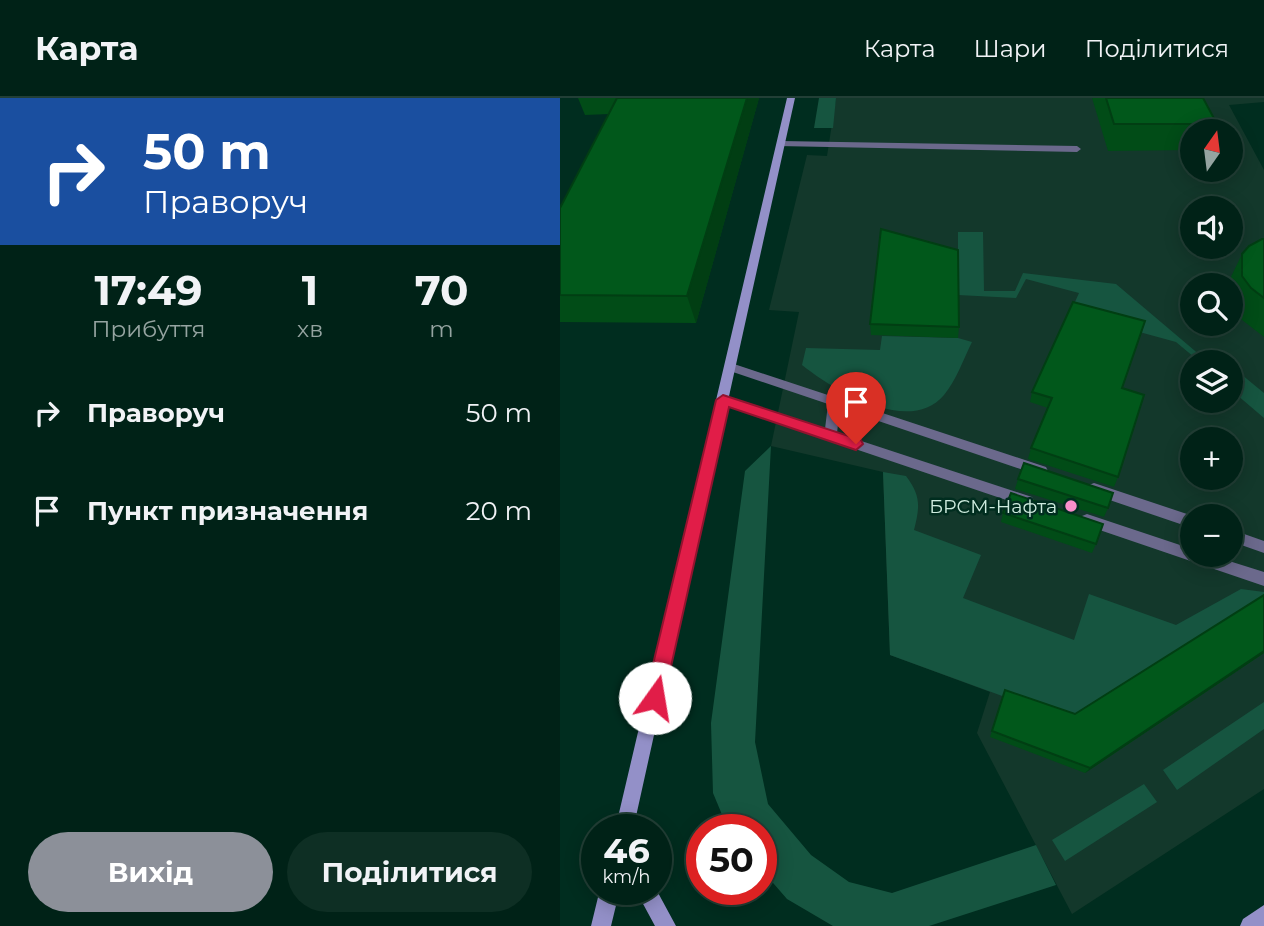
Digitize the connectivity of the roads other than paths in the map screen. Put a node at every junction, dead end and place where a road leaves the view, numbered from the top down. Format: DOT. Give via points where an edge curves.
graph roads {
  1 [pos="792,98"];
  2 [pos="781,144"];
  3 [pos="1077,149"];
  4 [pos="731,367"];
  5 [pos="723,400"];
  6 [pos="835,402"];
  7 [pos="830,436"];
  8 [pos="1060,478"];
  9 [pos="1086,487"];
  10 [pos="1041,505"];
  11 [pos="1067,514"];
  12 [pos="1180,518"];
  13 [pos="1243,540"];
  14 [pos="1264,547"];
  15 [pos="1264,579"];
  16 [pos="628,814"];
  17 [pos="606,905"];
  18 [pos="654,905"];
  19 [pos="1264,915"];
  20 [pos="601,926"];
  21 [pos="666,926"];
  22 [pos="1250,926"];
  1 -- 2 [label="main road"];
  2 -- 3 [label="lane"];
  2 -- 4 [label="main road"];
  4 -- 5 [label="main road"];
  4 -- 6 [label="lane"];
  5 -- 7 [label="lane"];
  5 -- 16 [label="main road"];
  6 -- 7 [label="lane"];
  6 -- 8 [label="lane"];
  7 -- 10 [label="lane"];
  9 -- 12 [label="lane"];
  11 -- 15 [label="lane"];
  13 -- 14 [label="lane"];
  17 -- 20 [label="main road"];
  18 -- 21 [label="main road"];
  19 -- 22 [label="main road"];
}
